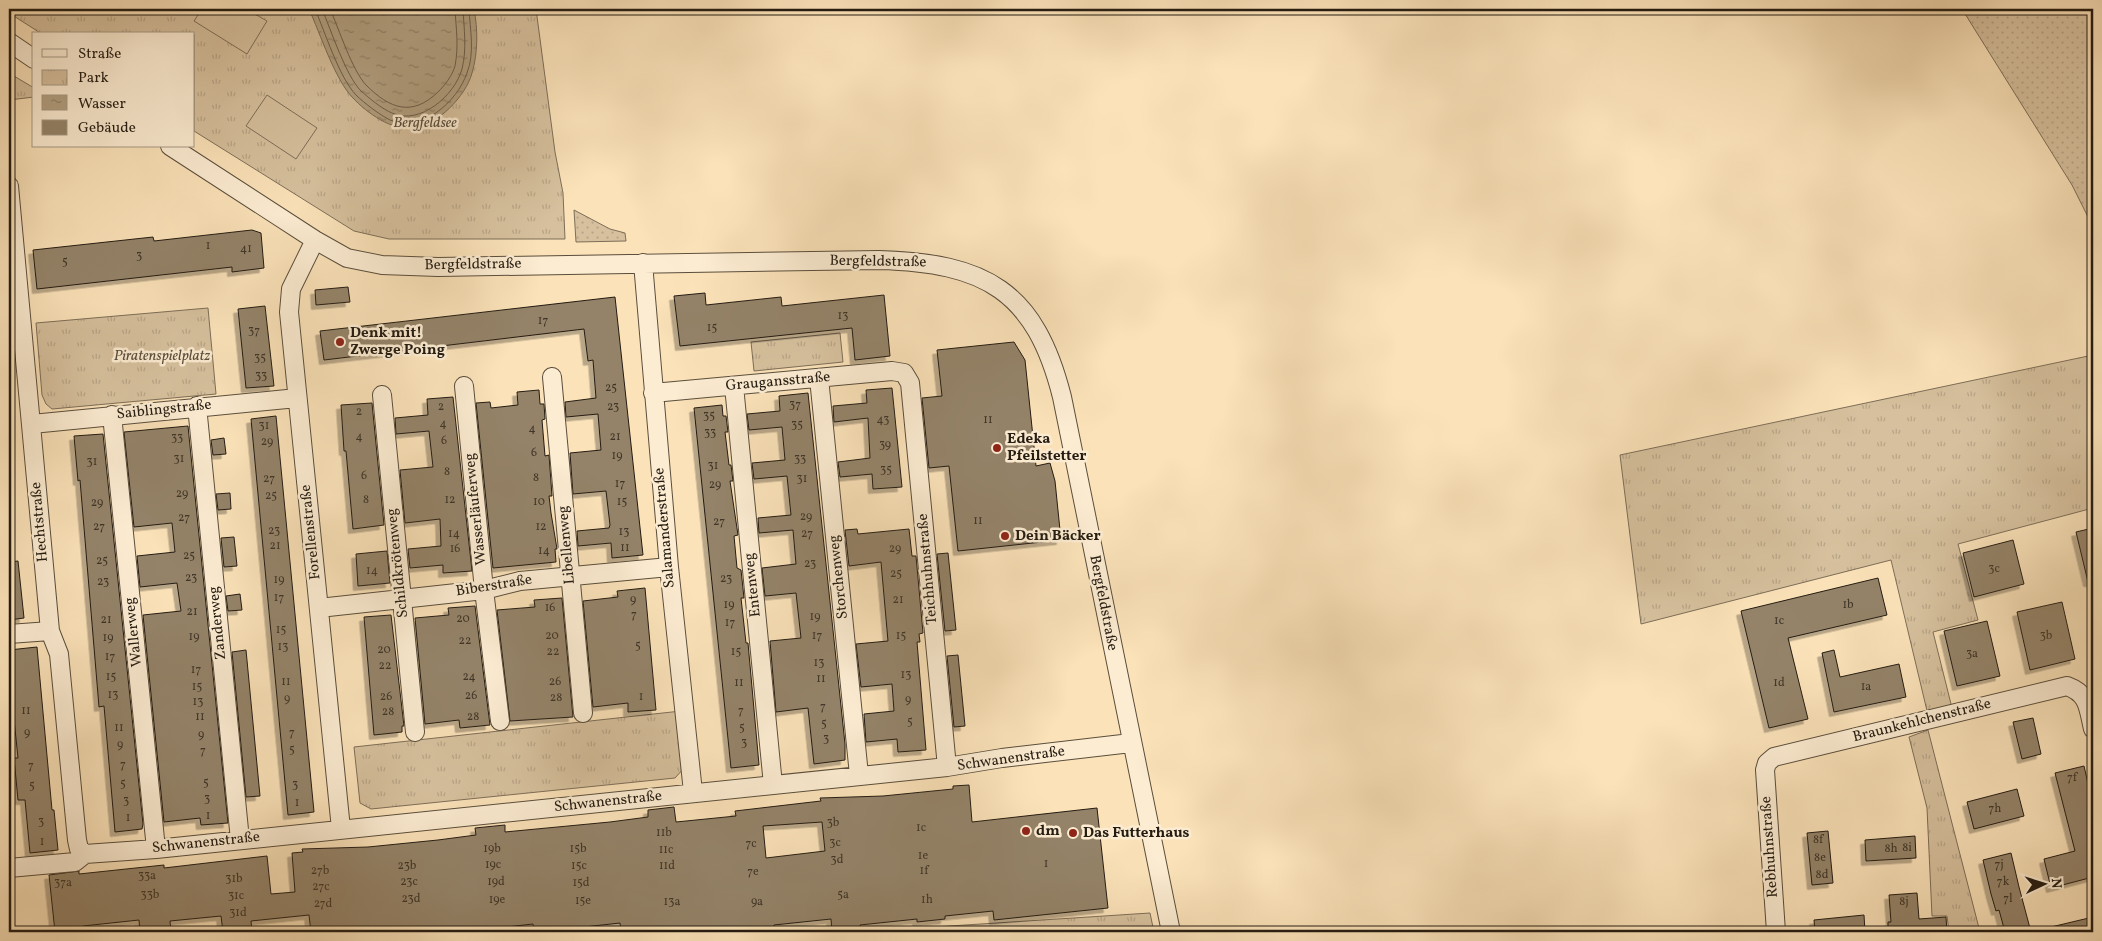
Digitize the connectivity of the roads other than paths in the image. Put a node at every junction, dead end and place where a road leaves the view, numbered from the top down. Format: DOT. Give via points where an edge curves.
graph roads {
  1 [pos="9,42"];
  2 [pos="32,58"];
  3 [pos="173,148"];
  4 [pos="9,186"];
  5 [pos="315,240"];
  6 [pos="642,264"];
  7 [pos="15,320"];
  8 [pos="904,373"];
  9 [pos="552,377"];
  10 [pos="819,378"];
  11 [pos="464,386"];
  12 [pos="734,386"];
  13 [pos="653,393"];
  14 [pos="382,395"];
  15 [pos="297,398"];
  16 [pos="197,406"];
  17 [pos="112,415"];
  18 [pos="32,424"];
  19 [pos="669,567"];
  20 [pos="570,577"];
  21 [pos="484,590"];
  22 [pos="402,598"];
  23 [pos="319,608"];
  24 [pos="50,631"];
  25 [pos="9,634"];
  26 [pos="583,713"];
  27 [pos="500,721"];
  28 [pos="2093,729"];
  29 [pos="415,732"];
  30 [pos="1131,743"];
  31 [pos="1767,763"];
  32 [pos="947,767"];
  33 [pos="859,775"];
  34 [pos="773,785"];
  35 [pos="693,792"];
  36 [pos="341,829"];
  37 [pos="240,840"];
  38 [pos="156,849"];
  39 [pos="85,854"];
  40 [pos="9,868"];
  41 [pos="1171,932"];
  42 [pos="1776,932"];
  1 -- 2 [label="street"];
  3 -- 5 [label="street, Bergfeldstraße"];
  4 -- 7 [label="street, Hechtstraße"];
  5 -- 6 [label="street, Bergfeldstraße" via="347,258 382,265"];
  5 -- 15 [label="street, Forellenstraße" via="291,289 289,312"];
  6 -- 13 [label="street, Salamanderstraße"];
  6 -- 30 [label="street, Bergfeldstraße" via="921,261 954,268 986,281 1016,303 1038,330 1054,363"];
  7 -- 18 [label="street, Hechtstraße"];
  8 -- 10 [label="street, Graugansstraße" via="892,371"];
  8 -- 32 [label="street, Teichhuhnstraße" via="910,383"];
  9 -- 20 [label="street, Libellenweg"];
  10 -- 12 [label="street, Graugansstraße"];
  10 -- 33 [label="street, Storchenweg"];
  11 -- 21 [label="street, Wasserläuferweg"];
  12 -- 13 [label="street, Graugansstraße"];
  12 -- 34 [label="street, Entenweg"];
  13 -- 19 [label="street, Salamanderstraße"];
  14 -- 22 [label="street, Schildkrötenweg"];
  15 -- 16 [label="street, Saiblingstraße"];
  15 -- 23 [label="street, Forellenstraße"];
  16 -- 17 [label="street, Saiblingstraße"];
  16 -- 37 [label="street, Zanderweg"];
  17 -- 18 [label="street, Saiblingstraße"];
  17 -- 38 [label="street, Wallerweg"];
  18 -- 24 [label="street, Hechtstraße"];
  19 -- 20 [label="street, Biberstraße"];
  19 -- 35 [label="street, Salamanderstraße"];
  20 -- 21 [label="street, Biberstraße" via="520,581"];
  20 -- 26 [label="street, Libellenweg"];
  21 -- 22 [label="street, Biberstraße"];
  21 -- 27 [label="street, Wasserläuferweg"];
  22 -- 23 [label="street, Biberstraße"];
  22 -- 29 [label="street, Schildkrötenweg"];
  23 -- 36 [label="street, Forellenstraße"];
  24 -- 25 [label="street"];
  24 -- 39 [label="street, Hechtstraße" via="59,654 77,840 79,849"];
  28 -- 31 [label="street, Braunkehlchenstraße" via="2085,698 2078,690 2067,686 1774,757"];
  30 -- 32 [label="street, Schwanenstraße"];
  30 -- 41 [label="street, Bergfeldstraße"];
  31 -- 42 [label="street, Rebhuhnstraße"];
  32 -- 33 [label="street, Schwanenstraße"];
  33 -- 34 [label="street, Schwanenstraße"];
  34 -- 35 [label="street, Schwanenstraße"];
  35 -- 36 [label="street, Schwanenstraße"];
  36 -- 37 [label="street, Schwanenstraße"];
  37 -- 38 [label="street, Schwanenstraße"];
  38 -- 39 [label="street, Schwanenstraße"];
  39 -- 40 [label="street, Schwanenstraße" via="75,862"];
}
